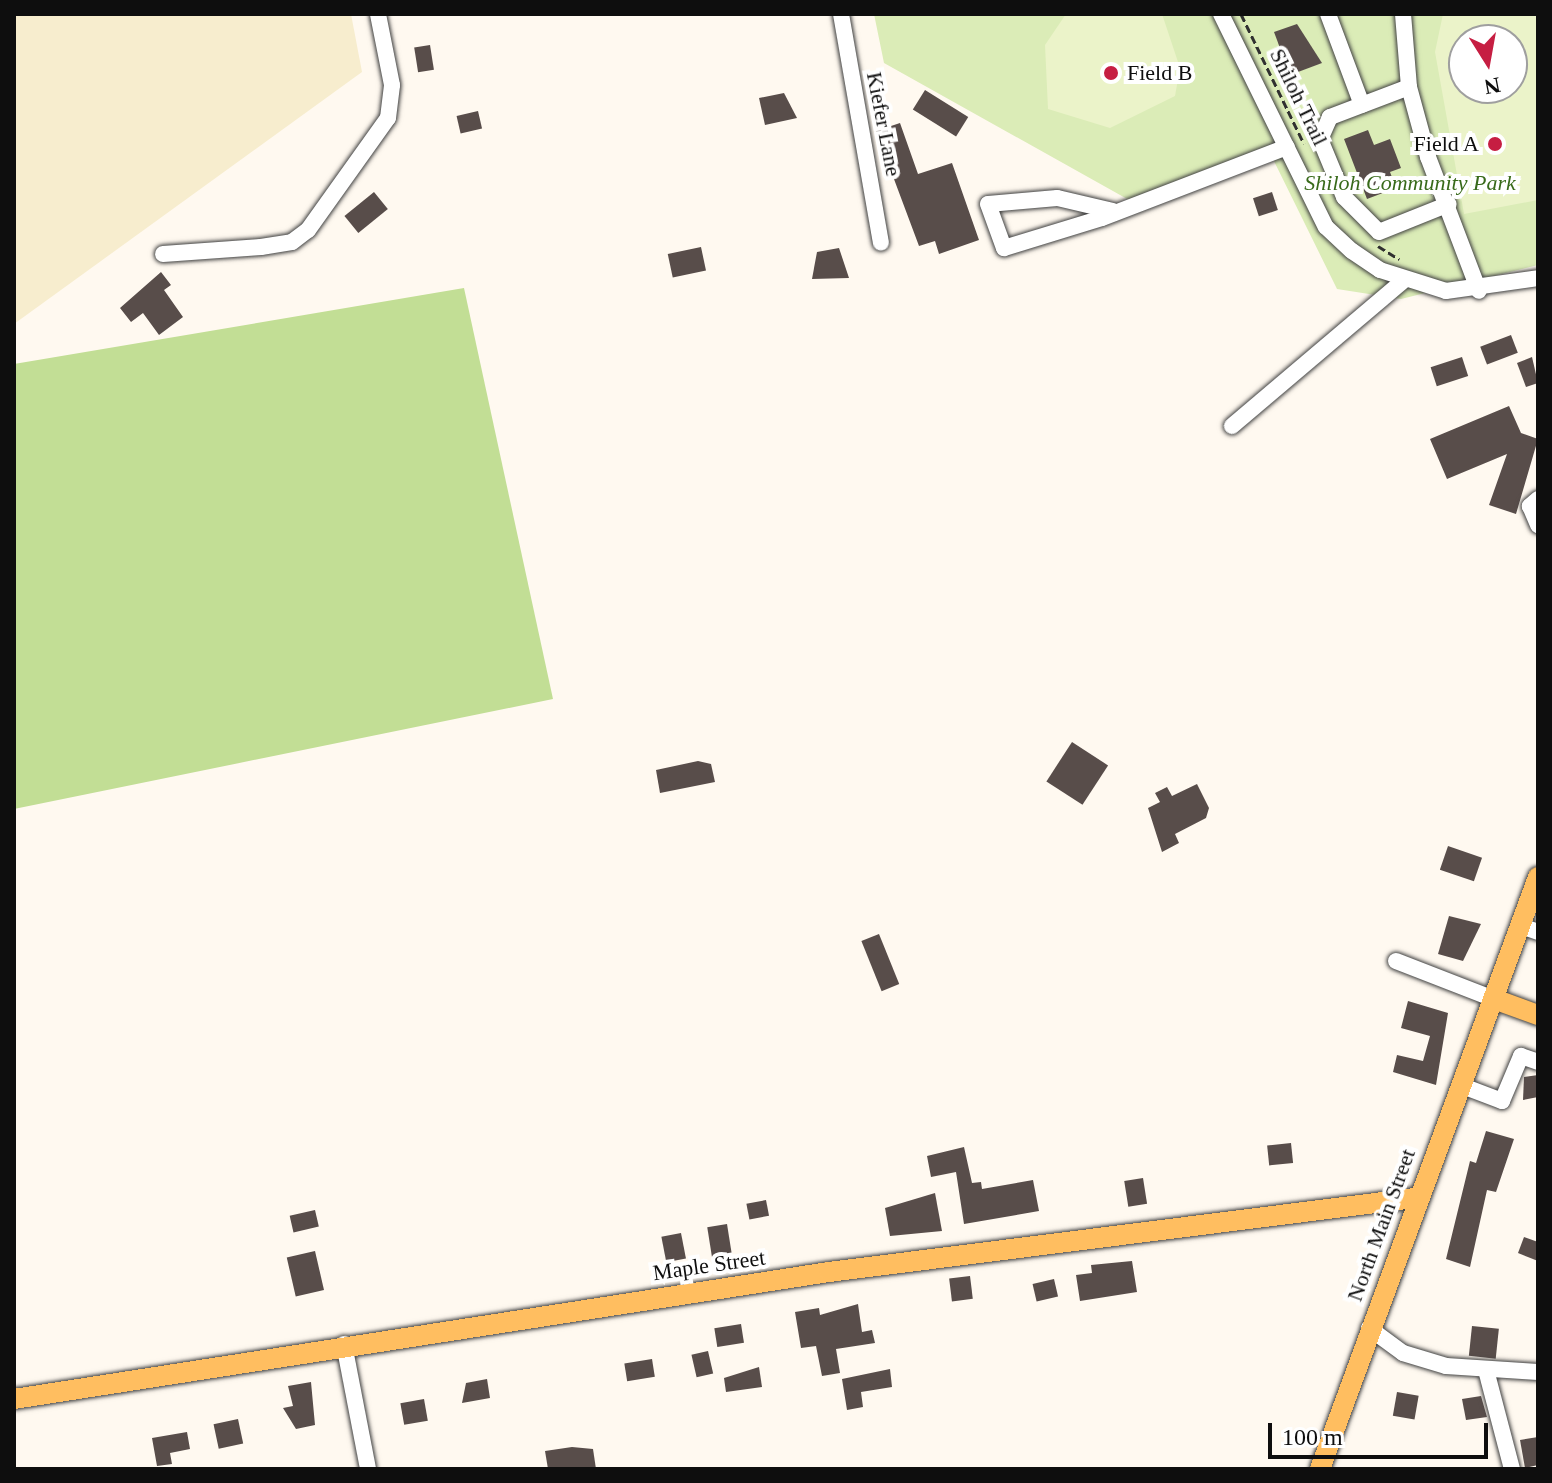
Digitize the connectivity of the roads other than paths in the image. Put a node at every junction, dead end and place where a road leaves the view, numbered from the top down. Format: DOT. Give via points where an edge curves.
graph roads {
  1 [pos="378,14"];
  2 [pos="841,14"];
  3 [pos="1221,14"];
  4 [pos="1328,14"];
  5 [pos="1403,14"];
  6 [pos="1409,87"];
  7 [pos="1362,105"];
  8 [pos="1287,147"];
  9 [pos="1449,204"];
  10 [pos="1113,211"];
  11 [pos="881,243"];
  12 [pos="163,254"];
  13 [pos="1538,278"];
  14 [pos="1404,280"];
  15 [pos="1479,291"];
  16 [pos="1232,426"];
  17 [pos="1538,499"];
  18 [pos="1538,525"];
  19 [pos="1538,877"];
  20 [pos="1529,929"];
  21 [pos="1396,961"];
  22 [pos="1494,999"];
  23 [pos="1538,1015"];
  24 [pos="1538,1062"];
  25 [pos="1460,1085"];
  26 [pos="1415,1198"];
  27 [pos="1369,1328"];
  28 [pos="344,1344"];
  29 [pos="1486,1370"];
  30 [pos="1538,1372"];
  31 [pos="14,1399"];
  32 [pos="368,1469"];
  33 [pos="1320,1469"];
  34 [pos="1512,1469"];
  1 -- 12 [label="street" via="392,85 388,118 332,197 292,242"];
  2 -- 11 [label="street, Kiefer Lane"];
  3 -- 8 [label="street"];
  4 -- 7 [label="street"];
  5 -- 6 [label="street"];
  6 -- 7 [label="street"];
  6 -- 9 [label="street"];
  7 -- 9 [label="street" via="1330,117 1313,143 1344,197 1379,232"];
  8 -- 10 [label="street"];
  8 -- 14 [label="street" via="1326,227"];
  9 -- 15 [label="street"];
  10 -- 10 [label="street" via="1004,248 988,204 1057,198"];
  13 -- 15 [label="street"];
  14 -- 15 [label="street"];
  14 -- 16 [label="street"];
  17 -- 18 [label="street" via="1530,506"];
  19 -- 20 [label="main road, North Main Street"];
  20 -- 22 [label="main road, North Main Street"];
  21 -- 22 [label="street"];
  22 -- 23 [label="main road"];
  22 -- 25 [label="main road, North Main Street"];
  24 -- 25 [label="street" via="1521,1056 1502,1101"];
  25 -- 26 [label="main road, North Main Street"];
  26 -- 27 [label="main road, North Main Street"];
  26 -- 28 [label="main road, Maple Street" via="1137,1229"];
  27 -- 29 [label="street" via="1403,1353"];
  27 -- 33 [label="main road, North Main Street"];
  28 -- 31 [label="main road, Maple Street"];
  28 -- 32 [label="street"];
  29 -- 30 [label="street"];
  29 -- 34 [label="street"];
}
